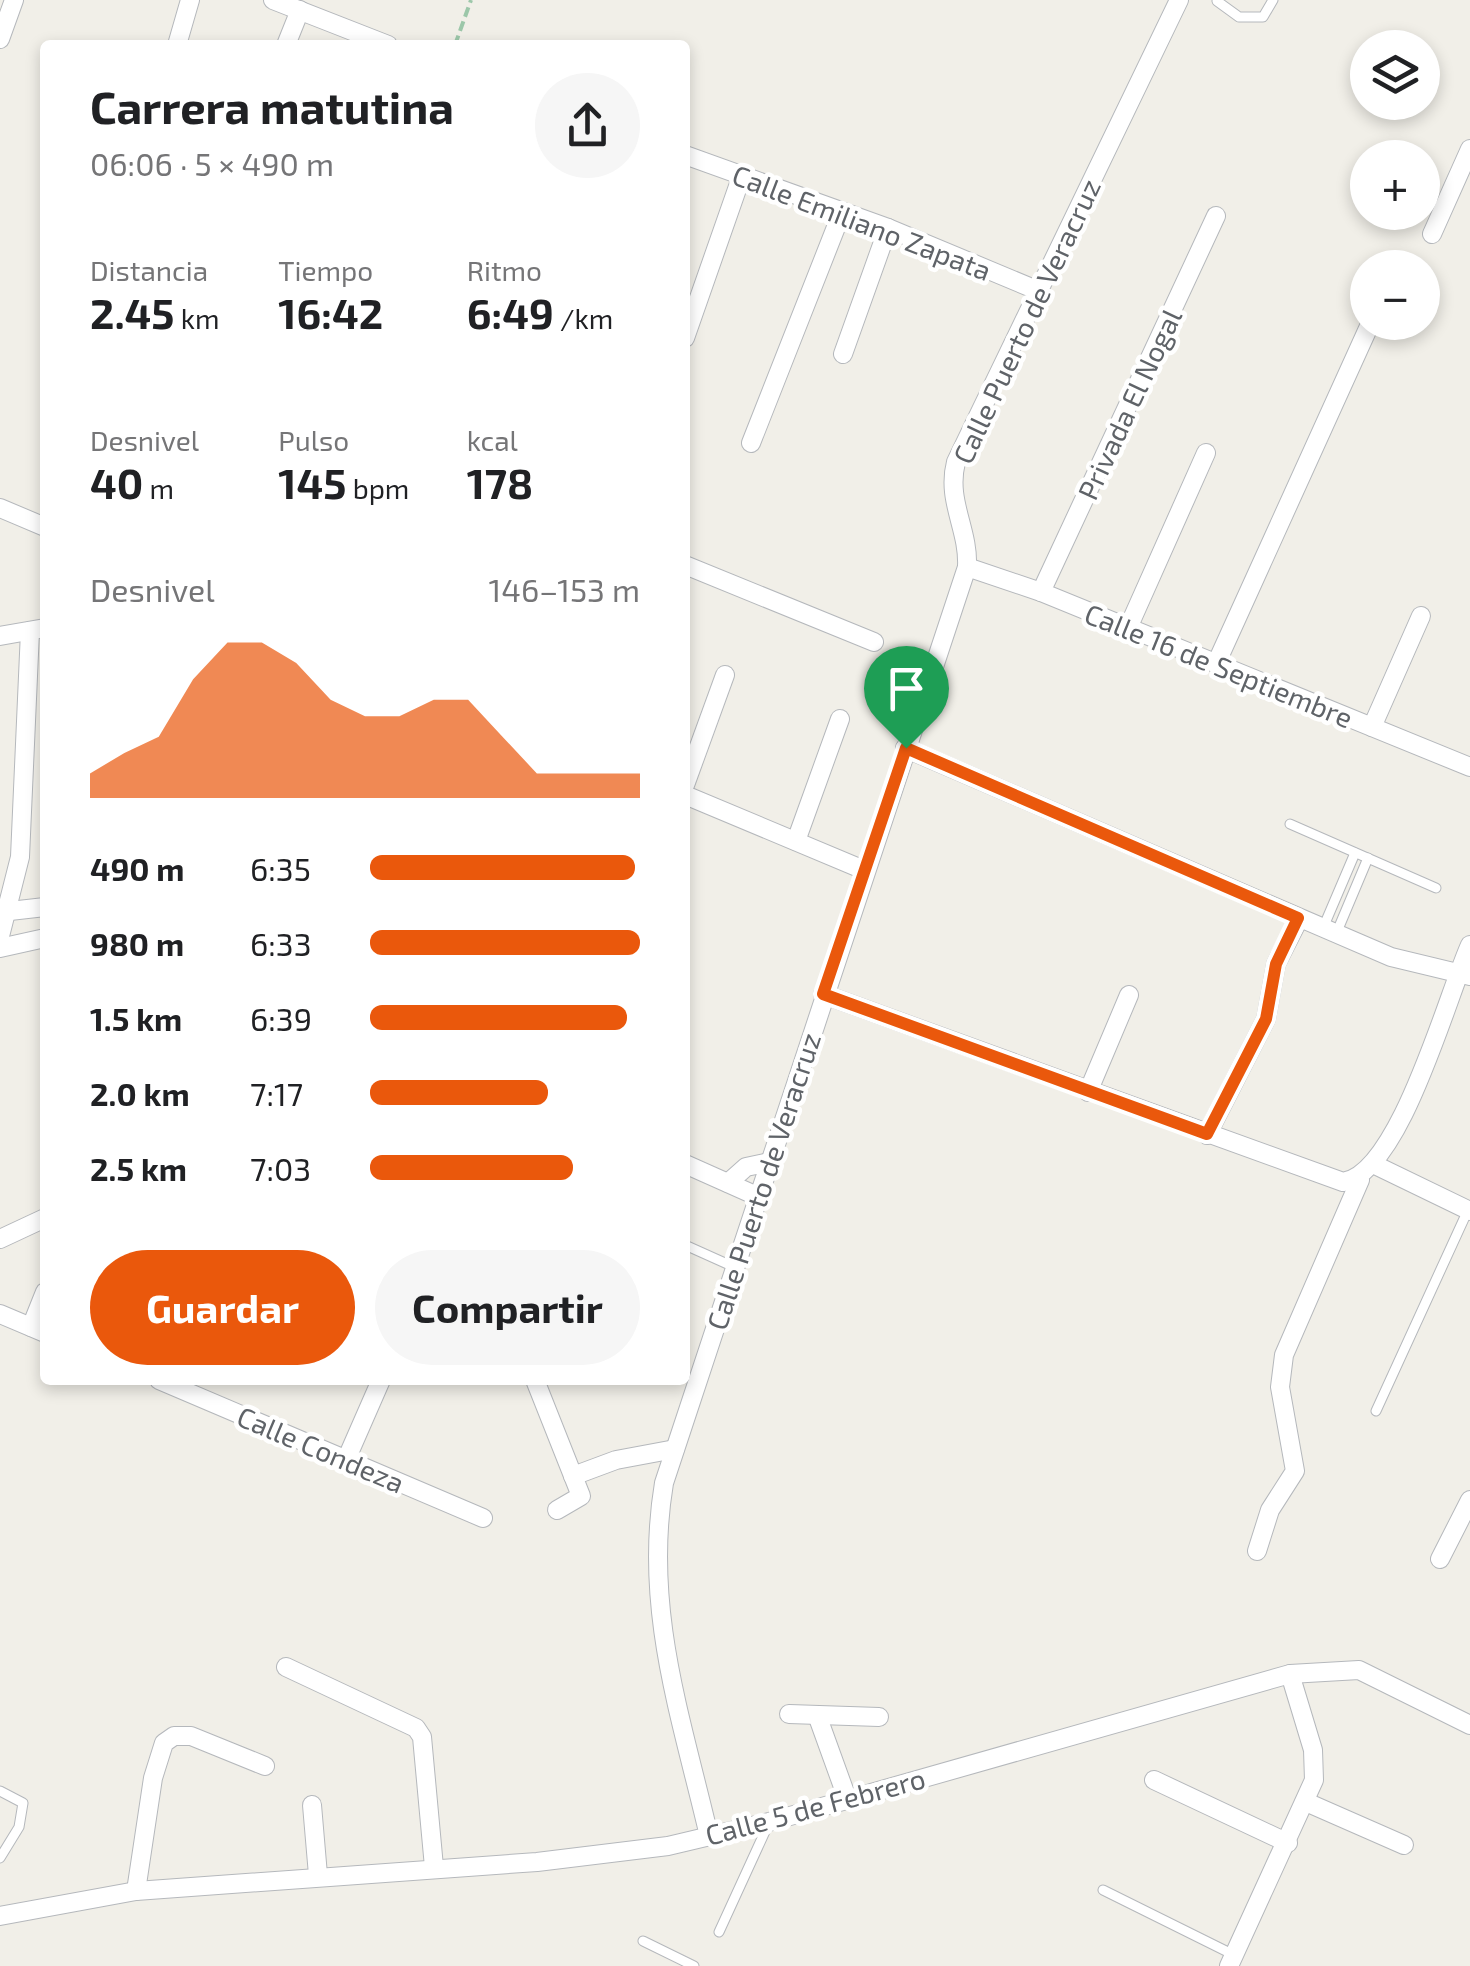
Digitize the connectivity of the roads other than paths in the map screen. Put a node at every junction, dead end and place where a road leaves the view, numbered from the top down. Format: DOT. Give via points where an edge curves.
graph roads {
  1 [pos="14,0"];
  2 [pos="190,0"];
  3 [pos="272,0"];
  4 [pos="1179,0"];
  5 [pos="1272,0"];
  6 [pos="1218,1"];
  7 [pos="306,8"];
  8 [pos="0,39"];
  9 [pos="178,40"];
  10 [pos="289,40"];
  11 [pos="377,40"];
  12 [pos="1470,148"];
  13 [pos="690,156"];
  14 [pos="742,176"];
  15 [pos="842,212"];
  16 [pos="1216,216"];
  17 [pos="888,228"];
  18 [pos="1432,234"];
  19 [pos="1039,291"];
  20 [pos="690,324"];
  21 [pos="1363,340"];
  22 [pos="843,354"];
  23 [pos="751,442"];
  24 [pos="1206,453"];
  25 [pos="0,508"];
  26 [pos="40,524"];
  27 [pos="966,567"];
  28 [pos="690,568"];
  29 [pos="1041,592"];
  30 [pos="1421,616"];
  31 [pos="1128,628"];
  32 [pos="38,630"];
  33 [pos="0,636"];
  34 [pos="874,642"];
  35 [pos="1216,664"];
  36 [pos="725,675"];
  37 [pos="840,719"];
  38 [pos="1372,727"];
  39 [pos="906,748"];
  40 [pos="1470,767"];
  41 [pos="690,770"];
  42 [pos="690,797"];
  43 [pos="1290,824"];
  44 [pos="796,842"];
  45 [pos="1354,853"];
  46 [pos="1368,858"];
  47 [pos="864,870"];
  48 [pos="1436,888"];
  49 [pos="40,908"];
  50 [pos="4,912"];
  51 [pos="1298,918"];
  52 [pos="1329,931"];
  53 [pos="0,936"];
  54 [pos="40,939"];
  55 [pos="1470,945"];
  56 [pos="0,948"];
  57 [pos="1464,973"];
  58 [pos="823,994"];
  59 [pos="1129,995"];
  60 [pos="1088,1092"];
  61 [pos="1207,1134"];
  62 [pos="770,1162"];
  63 [pos="1375,1165"];
  64 [pos="690,1166"];
  65 [pos="1360,1180"];
  66 [pos="728,1183"];
  67 [pos="758,1198"];
  68 [pos="1469,1210"];
  69 [pos="40,1220"];
  70 [pos="0,1239"];
  71 [pos="690,1247"];
  72 [pos="737,1268"];
  73 [pos="0,1314"];
  74 [pos="38,1330"];
  75 [pos="379,1385"];
  76 [pos="541,1385"];
  77 [pos="194,1387"];
  78 [pos="1376,1411"];
  79 [pos="674,1449"];
  80 [pos="346,1460"];
  81 [pos="573,1476"];
  82 [pos="1470,1500"];
  83 [pos="557,1510"];
  84 [pos="483,1518"];
  85 [pos="1258,1551"];
  86 [pos="1440,1559"];
  87 [pos="286,1667"];
  88 [pos="1290,1674"];
  89 [pos="789,1714"];
  90 [pos="817,1715"];
  91 [pos="880,1717"];
  92 [pos="1470,1724"];
  93 [pos="265,1766"];
  94 [pos="1154,1780"];
  95 [pos="0,1792"];
  96 [pos="847,1798"];
  97 [pos="1306,1802"];
  98 [pos="312,1806"];
  99 [pos="770,1822"];
  100 [pos="710,1836"];
  101 [pos="1288,1843"];
  102 [pos="1404,1846"];
  103 [pos="0,1858"];
  104 [pos="434,1867"];
  105 [pos="318,1875"];
  106 [pos="1103,1890"];
  107 [pos="136,1891"];
  108 [pos="0,1916"];
  109 [pos="719,1932"];
  110 [pos="643,1941"];
  111 [pos="1231,1961"];
  112 [pos="694,1966"];
  1 -- 8 [label="street"];
  2 -- 9 [label="street"];
  3 -- 7 [label="street"];
  4 -- 19 [label="street, Calle Puerto de Veracruz"];
  5 -- 6 [label="lane" via="1263,17 1239,18"];
  7 -- 10 [label="street"];
  7 -- 11 [label="street"];
  12 -- 18 [label="street"];
  13 -- 14 [label="street, Calle Emiliano Zapata"];
  14 -- 15 [label="street, Calle Emiliano Zapata"];
  14 -- 20 [label="street"];
  15 -- 17 [label="street, Calle Emiliano Zapata"];
  15 -- 23 [label="street"];
  16 -- 29 [label="street, Privada El Nogal"];
  17 -- 19 [label="street, Calle Emiliano Zapata"];
  17 -- 22 [label="street"];
  19 -- 27 [label="street, Calle Puerto de Veracruz" via="953,474"];
  21 -- 35 [label="street"];
  24 -- 31 [label="street"];
  25 -- 26 [label="street"];
  27 -- 29 [label="street, Calle 16 de Septiembre"];
  27 -- 39 [label="street, Calle Puerto de Veracruz"];
  28 -- 34 [label="street"];
  29 -- 31 [label="street, Calle 16 de Septiembre"];
  30 -- 38 [label="street"];
  31 -- 35 [label="street, Calle 16 de Septiembre"];
  32 -- 33 [label="street"];
  32 -- 50 [label="street" via="20,858"];
  35 -- 38 [label="street, Calle 16 de Septiembre"];
  36 -- 41 [label="street"];
  37 -- 44 [label="street"];
  38 -- 40 [label="street, Calle 16 de Septiembre"];
  39 -- 47 [label="street, Calle Puerto de Veracruz"];
  39 -- 51 [label="street"];
  42 -- 44 [label="street"];
  43 -- 45 [label="lane"];
  44 -- 47 [label="street"];
  45 -- 46 [label="lane"];
  45 -- 52 [label="lane"];
  46 -- 48 [label="lane"];
  46 -- 52 [label="lane"];
  47 -- 58 [label="street, Calle Puerto de Veracruz"];
  49 -- 50 [label="street"];
  50 -- 53 [label="street"];
  51 -- 52 [label="street"];
  51 -- 61 [label="street" via="1276,964 1266,1019"];
  52 -- 57 [label="street" via="1407,963"];
  54 -- 56 [label="street"];
  55 -- 57 [label="street"];
  57 -- 63 [label="street"];
  58 -- 60 [label="street, Calle Puerto de Veracruz"];
  58 -- 62 [label="street, Calle Puerto de Veracruz"];
  59 -- 60 [label="street"];
  60 -- 61 [label="street, Calle Puerto de Veracruz"];
  61 -- 65 [label="street, Calle Puerto de Veracruz" via="1335,1180"];
  62 -- 66 [label="street" via="746,1166"];
  62 -- 67 [label="street, Calle Puerto de Veracruz"];
  63 -- 65 [label="street"];
  63 -- 68 [label="street"];
  64 -- 66 [label="street"];
  65 -- 85 [label="street" via="1284,1355 1280,1387 1295,1471 1270,1510"];
  66 -- 67 [label="street"];
  67 -- 72 [label="street, Calle Puerto de Veracruz"];
  68 -- 78 [label="lane"];
  69 -- 70 [label="street"];
  71 -- 72 [label="lane"];
  72 -- 79 [label="street, Calle Puerto de Veracruz"];
  73 -- 74 [label="street"];
  75 -- 80 [label="street"];
  76 -- 81 [label="street"];
  77 -- 80 [label="street, Calle Condeza"];
  79 -- 81 [label="street"];
  79 -- 100 [label="street, Calle Puerto de Veracruz" via="658,1523 660,1636"];
  80 -- 84 [label="street, Calle Condeza"];
  81 -- 83 [label="street" via="581,1496"];
  82 -- 86 [label="street"];
  87 -- 104 [label="street" via="416,1728"];
  88 -- 92 [label="street, Calle 5 de Febrero" via="1359,1670"];
  88 -- 96 [label="street, Calle 5 de Febrero"];
  88 -- 97 [label="street" via="1316,1766"];
  89 -- 90 [label="street"];
  90 -- 91 [label="street"];
  90 -- 96 [label="street"];
  93 -- 107 [label="street" via="191,1736 174,1736 158,1752"];
  94 -- 101 [label="street"];
  95 -- 103 [label="lane" via="24,1803"];
  96 -- 99 [label="street, Calle 5 de Febrero"];
  97 -- 101 [label="street"];
  97 -- 102 [label="street"];
  98 -- 105 [label="street"];
  99 -- 100 [label="street, Calle 5 de Febrero"];
  99 -- 109 [label="lane"];
  100 -- 104 [label="street, Calle 5 de Febrero" via="627,1852"];
  101 -- 111 [label="street"];
  104 -- 105 [label="street, Calle 5 de Febrero"];
  105 -- 107 [label="street, Calle 5 de Febrero"];
  106 -- 111 [label="lane"];
  107 -- 108 [label="street, Calle 5 de Febrero"];
  110 -- 112 [label="lane"];
}
